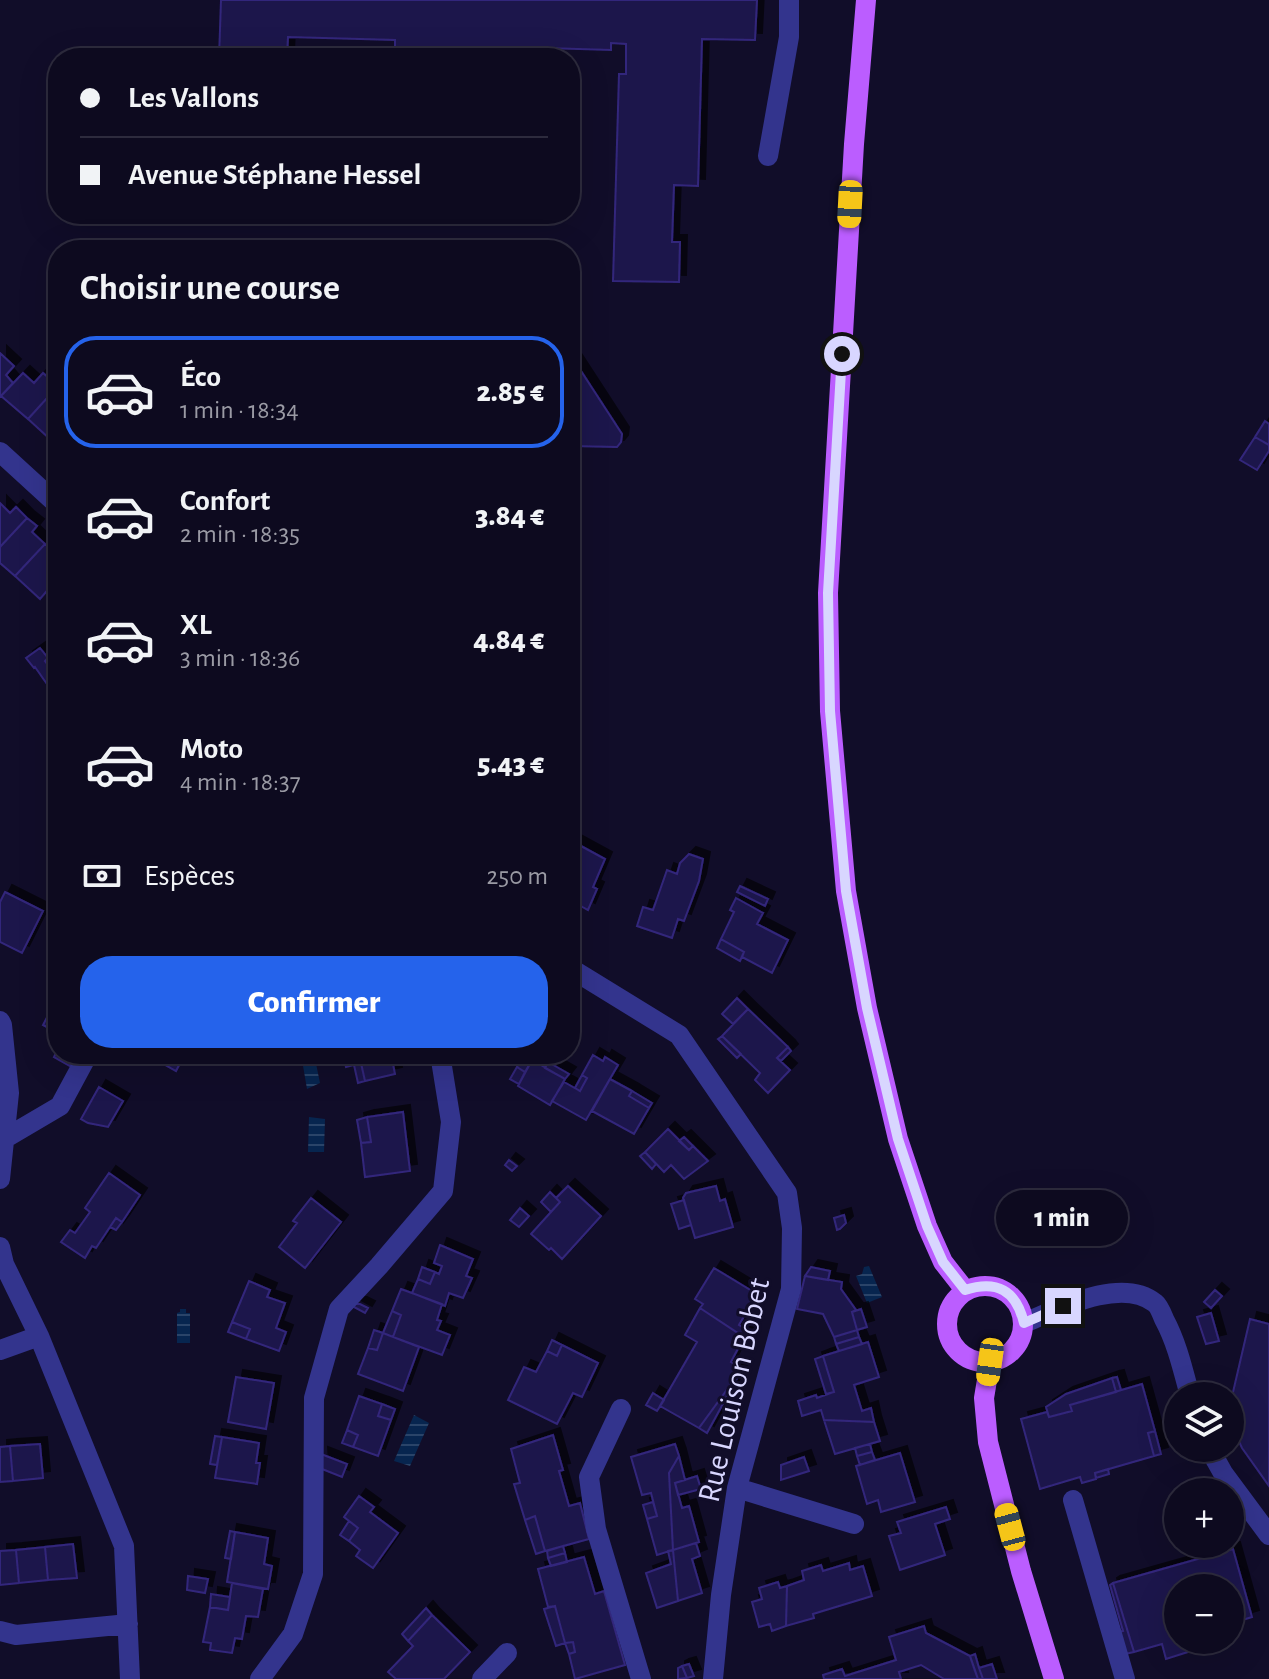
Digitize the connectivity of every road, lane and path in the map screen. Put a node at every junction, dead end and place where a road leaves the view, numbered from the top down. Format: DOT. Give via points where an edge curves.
graph roads {
  1 [pos="789,0"];
  2 [pos="866,0"];
  3 [pos="768,156"];
  4 [pos="0,452"];
  5 [pos="48,496"];
  6 [pos="580,974"];
  7 [pos="0,1021"];
  8 [pos="83,1064"];
  9 [pos="442,1064"];
  10 [pos="4,1139"];
  11 [pos="0,1179"];
  12 [pos="0,1247"];
  13 [pos="965,1290"];
  14 [pos="1024,1323"];
  15 [pos="39,1336"];
  16 [pos="0,1350"];
  17 [pos="990,1362"];
  18 [pos="1186,1382"];
  19 [pos="621,1409"];
  20 [pos="1217,1462"];
  21 [pos="737,1488"];
  22 [pos="1073,1500"];
  23 [pos="854,1524"];
  24 [pos="1269,1535"];
  25 [pos="128,1624"];
  26 [pos="0,1631"];
  27 [pos="507,1653"];
  28 [pos="130,1679"];
  29 [pos="260,1679"];
  30 [pos="482,1679"];
  31 [pos="641,1679"];
  32 [pos="713,1679"];
  33 [pos="1054,1679"];
  34 [pos="1125,1679"];
  1 -- 3 [label="street" via="789,37"];
  2 -- 13 [label="main road" via="829,578 830,711 846,891 880,1066 927,1226 943,1262"];
  4 -- 5 [label="street"];
  6 -- 21 [label="street, Rue Louison Bobet" via="679,1035 787,1193 791,1289"];
  7 -- 10 [label="street" via="9,1093"];
  8 -- 10 [label="street" via="60,1106"];
  9 -- 29 [label="street" via="451,1122 443,1191 339,1309 314,1398 313,1574 293,1634"];
  10 -- 11 [label="street"];
  12 -- 15 [label="street"];
  13 -- 14 [label="main road" via="997,1287 1020,1307"];
  13 -- 17 [label="main road" via="951,1305 949,1336 961,1354"];
  14 -- 17 [label="main road" via="1011,1353"];
  14 -- 18 [label="street" via="1105,1293 1134,1294 1156,1304 1174,1338"];
  15 -- 16 [label="street"];
  15 -- 25 [label="street" via="124,1546"];
  17 -- 33 [label="main road" via="984,1398 988,1442"];
  19 -- 31 [label="street" via="589,1477 596,1529"];
  20 -- 24 [label="street"];
  21 -- 23 [label="street"];
  21 -- 32 [label="street, Rue Louison Bobet"];
  22 -- 34 [label="street"];
  25 -- 26 [label="street" via="16,1635"];
  25 -- 28 [label="street"];
  27 -- 30 [label="street"];
}
